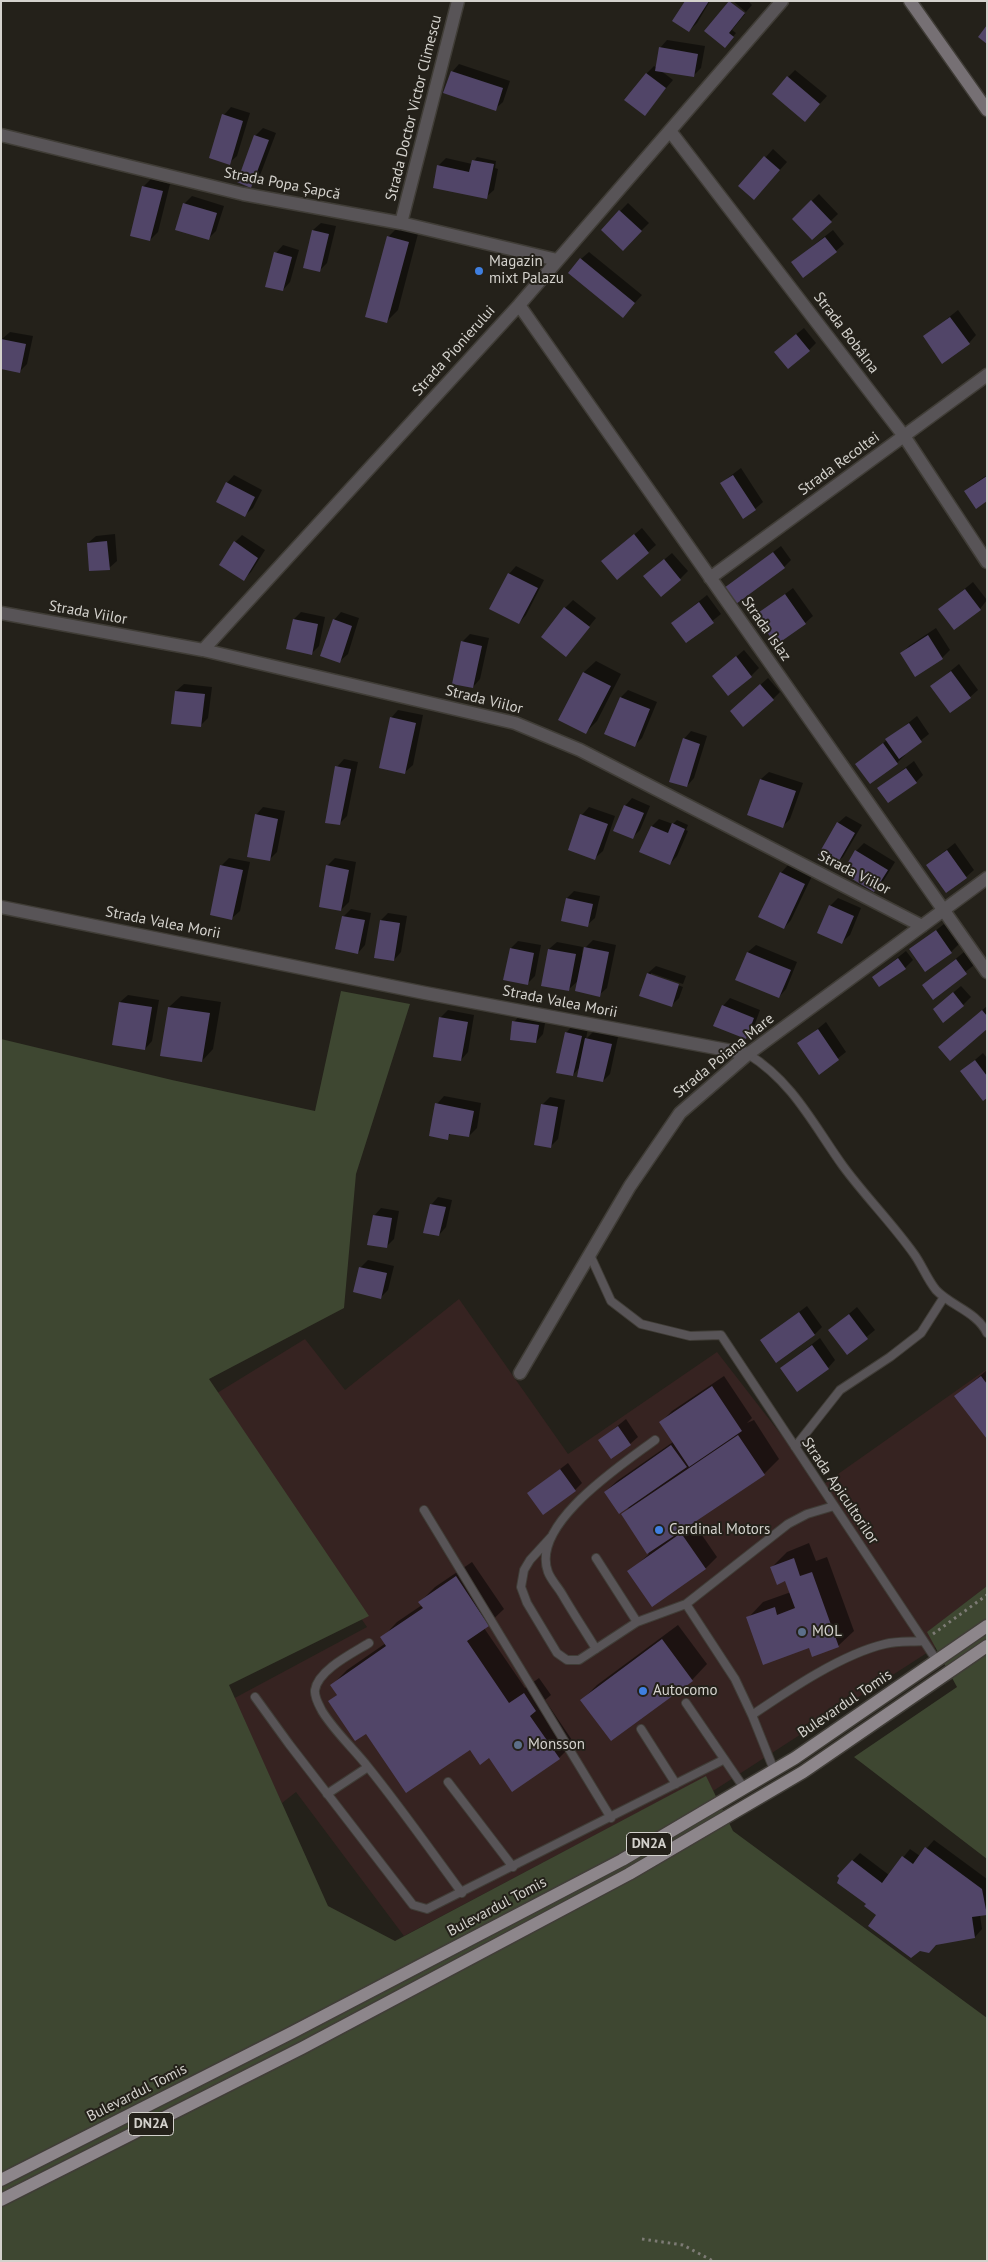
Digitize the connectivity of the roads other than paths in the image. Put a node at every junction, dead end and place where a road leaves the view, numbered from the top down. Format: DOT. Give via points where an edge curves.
graph roads {
  1 [pos="458,1"];
  2 [pos="782,1"];
  3 [pos="910,1"];
  4 [pos="987,110"];
  5 [pos="670,131"];
  6 [pos="1,135"];
  7 [pos="401,223"];
  8 [pos="557,260"];
  9 [pos="519,305"];
  10 [pos="987,375"];
  11 [pos="904,436"];
  12 [pos="987,562"];
  13 [pos="710,578"];
  14 [pos="1,613"];
  15 [pos="203,650"];
  16 [pos="987,878"];
  17 [pos="1,906"];
  18 [pos="945,909"];
  19 [pos="922,926"];
  20 [pos="987,972"];
  21 [pos="748,1054"];
  22 [pos="590,1255"];
  23 [pos="944,1297"];
  24 [pos="987,1333"];
  25 [pos="520,1373"];
  26 [pos="655,1440"];
  27 [pos="795,1447"];
  28 [pos="834,1506"];
  29 [pos="424,1510"];
  30 [pos="551,1537"];
  31 [pos="596,1558"];
  32 [pos="686,1604"];
  33 [pos="637,1622"];
  34 [pos="987,1626"];
  35 [pos="924,1641"];
  36 [pos="368,1643"];
  37 [pos="987,1646"];
  38 [pos="596,1649"];
  39 [pos="937,1662"];
  40 [pos="255,1697"];
  41 [pos="686,1703"];
  42 [pos="752,1716"];
  43 [pos="641,1729"];
  44 [pos="722,1760"];
  45 [pos="368,1767"];
  46 [pos="774,1770"];
  47 [pos="448,1782"];
  48 [pos="676,1784"];
  49 [pos="744,1788"];
  50 [pos="327,1794"];
  51 [pos="611,1818"];
  52 [pos="513,1867"];
  53 [pos="462,1893"];
  54 [pos="1,2180"];
  55 [pos="1,2200"];
  1 -- 7 [label="street, Strada Doctor Victor Climescu"];
  2 -- 5 [label="street, Strada Pionierului"];
  3 -- 4 [label="street"];
  5 -- 8 [label="street, Strada Pionierului"];
  5 -- 11 [label="street, Strada Bobâlna"];
  6 -- 7 [label="street, Strada Popa Șapcă" via="243,194"];
  7 -- 8 [label="street, Strada Popa Șapcă"];
  8 -- 9 [label="street, Strada Pionierului"];
  9 -- 13 [label="street, Strada Islaz"];
  9 -- 15 [label="street, Strada Pionierului"];
  10 -- 11 [label="street, Strada Recoltei"];
  11 -- 12 [label="street, Strada Bobâlna"];
  11 -- 13 [label="street, Strada Recoltei"];
  13 -- 18 [label="street, Strada Islaz"];
  14 -- 15 [label="street, Strada Viilor"];
  15 -- 19 [label="street, Strada Viilor" via="514,723 580,750"];
  16 -- 18 [label="street, Strada Poiana Mare"];
  17 -- 21 [label="street, Strada Valea Morii" via="425,993"];
  18 -- 19 [label="street, Strada Poiana Mare"];
  18 -- 20 [label="street, Strada Islaz"];
  19 -- 21 [label="street, Strada Poiana Mare"];
  21 -- 22 [label="street, Strada Poiana Mare" via="680,1113 630,1186"];
  21 -- 23 [label="lane, Strada Valea Morii" via="767,1066 788,1087 843,1166 890,1221 934,1288"];
  22 -- 25 [label="street, Strada Poiana Mare"];
  22 -- 27 [label="lane, Strada Apicultorilor" via="611,1302 642,1324 690,1336 721,1335"];
  23 -- 24 [label="lane, Strada Valea Morii" via="971,1315"];
  23 -- 27 [label="lane" via="921,1333 840,1390"];
  26 -- 30 [label="lane" via="585,1493"];
  27 -- 28 [label="lane, Strada Apicultorilor"];
  28 -- 32 [label="lane" via="788,1524"];
  28 -- 35 [label="lane, Strada Apicultorilor"];
  29 -- 51 [label="lane"];
  30 -- 38 [label="lane" via="546,1554 548,1571"];
  30 -- 38 [label="lane" via="524,1570 521,1587 526,1603 557,1653 567,1660 579,1660"];
  31 -- 33 [label="lane"];
  32 -- 33 [label="lane"];
  32 -- 42 [label="lane" via="735,1679"];
  33 -- 38 [label="lane"];
  34 -- 39 [label="main road, Bulevardul Tomis / DN2A"];
  35 -- 39 [label="lane, Strada Apicultorilor"];
  35 -- 42 [label="lane" via="886,1644 860,1652 778,1697"];
  36 -- 45 [label="lane" via="326,1672 315,1690 321,1710"];
  37 -- 55 [label="main road, DN2A" via="803,1772 629,1874 302,2048"];
  39 -- 46 [label="main road, Bulevardul Tomis / DN2A"];
  40 -- 50 [label="lane"];
  41 -- 44 [label="lane"];
  42 -- 46 [label="lane"];
  43 -- 48 [label="lane"];
  44 -- 48 [label="lane"];
  44 -- 49 [label="lane"];
  45 -- 50 [label="lane"];
  45 -- 53 [label="lane"];
  46 -- 49 [label="main road, Bulevardul Tomis / DN2A"];
  47 -- 52 [label="lane"];
  48 -- 51 [label="lane"];
  49 -- 54 [label="main road, Bulevardul Tomis / DN2A" via="622,1860 294,2032"];
  50 -- 53 [label="lane" via="413,1905 427,1909"];
  51 -- 52 [label="lane"];
  52 -- 53 [label="lane"];
}
